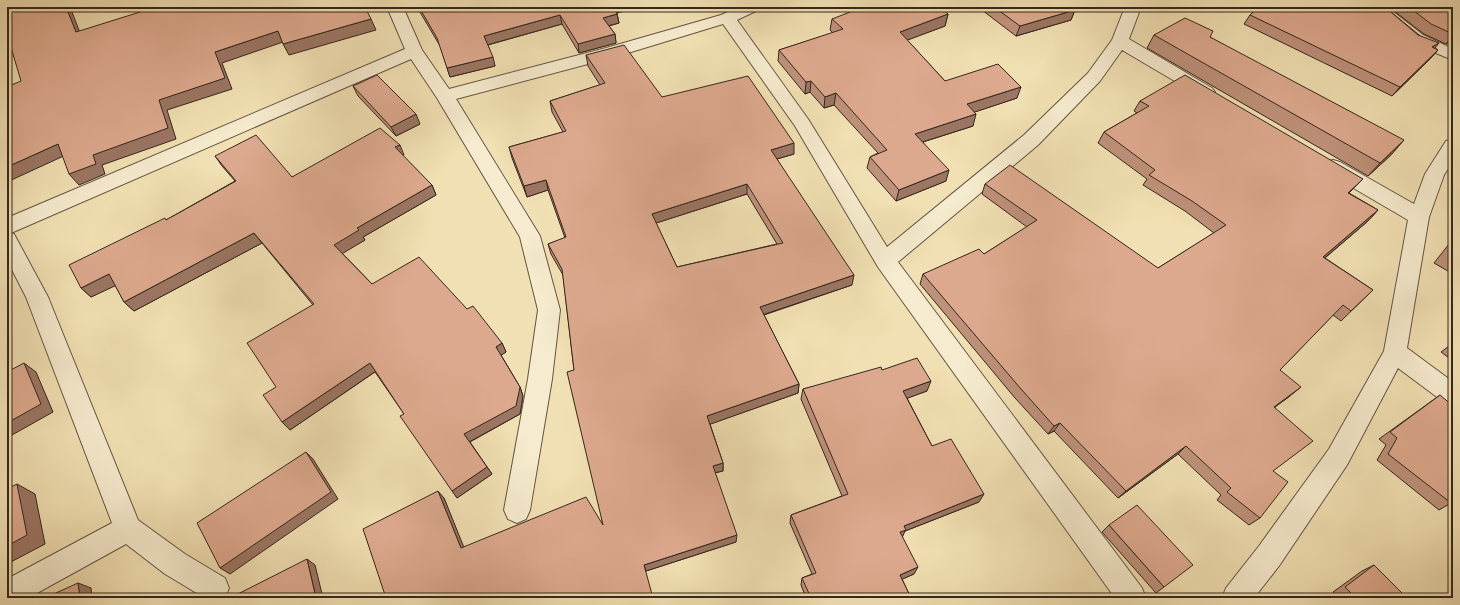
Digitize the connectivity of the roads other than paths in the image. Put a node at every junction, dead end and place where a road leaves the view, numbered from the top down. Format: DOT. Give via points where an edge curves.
graph roads {
  1 [pos="394,7"];
  2 [pos="752,7"];
  3 [pos="1133,7"];
  4 [pos="1377,7"];
  5 [pos="727,18"];
  6 [pos="1120,41"];
  7 [pos="414,51"];
  8 [pos="1453,55"];
  9 [pos="445,96"];
  10 [pos="1222,101"];
  11 [pos="1453,146"];
  12 [pos="1317,157"];
  13 [pos="1419,217"];
  14 [pos="7,227"];
  15 [pos="7,240"];
  16 [pos="885,261"];
  17 [pos="1395,352"];
  18 [pos="1453,396"];
  19 [pos="517,510"];
  20 [pos="128,529"];
  21 [pos="215,588"];
  22 [pos="7,594"];
  23 [pos="1132,598"];
  24 [pos="1236,598"];
  1 -- 7 [label="street"];
  2 -- 5 [label="street"];
  3 -- 6 [label="street"];
  4 -- 8 [label="street" via="1417,39"];
  5 -- 9 [label="street" via="612,52"];
  5 -- 16 [label="street" via="802,123"];
  6 -- 10 [label="street"];
  6 -- 16 [label="street" via="1094,78 1031,140"];
  7 -- 9 [label="street"];
  7 -- 14 [label="street"];
  9 -- 19 [label="street" via="530,236 548,310 540,379"];
  11 -- 13 [label="street" via="1435,174"];
  12 -- 13 [label="street"];
  13 -- 17 [label="street"];
  15 -- 20 [label="street" via="37,297"];
  16 -- 23 [label="street"];
  17 -- 18 [label="street"];
  17 -- 24 [label="street" via="1338,457"];
  20 -- 21 [label="street" via="175,564"];
  20 -- 22 [label="street"];
}
